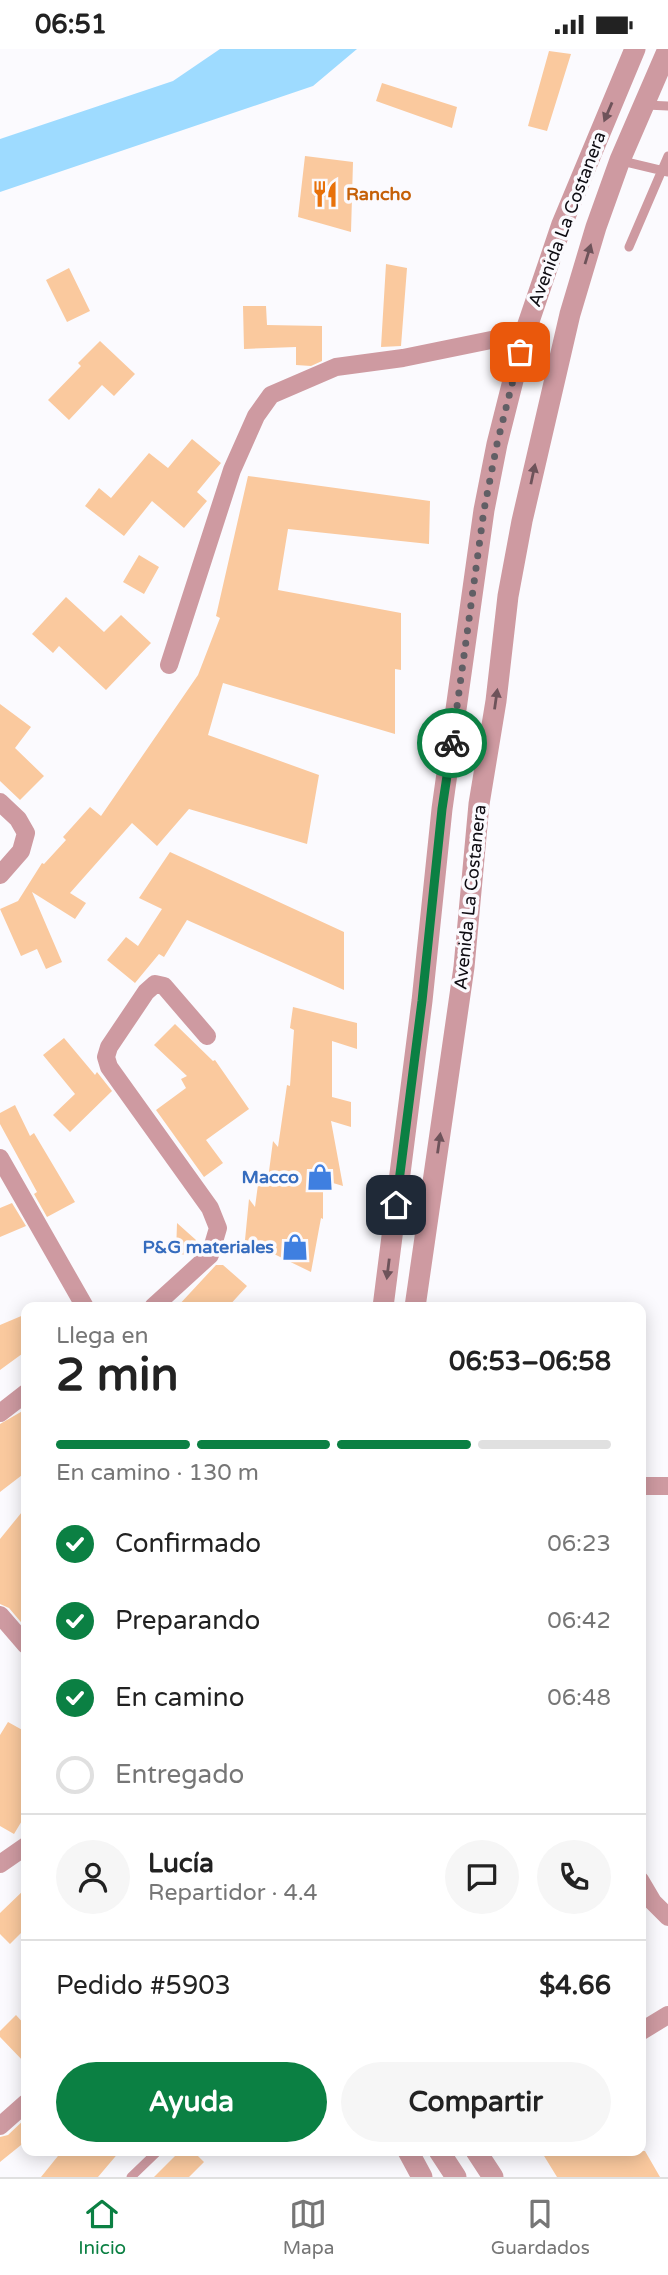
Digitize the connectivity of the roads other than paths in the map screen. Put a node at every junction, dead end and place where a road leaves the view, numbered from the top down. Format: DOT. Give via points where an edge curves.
graph roads {
  1 [pos="635,49"];
  2 [pos="667,52"];
  3 [pos="644,105"];
  4 [pos="668,106"];
  5 [pos="668,156"];
  6 [pos="620,160"];
  7 [pos="665,171"];
  8 [pos="629,247"];
  9 [pos="525,333"];
  10 [pos="169,665"];
  11 [pos="0,801"];
  12 [pos="0,875"];
  13 [pos="207,1036"];
  14 [pos="0,1158"];
  15 [pos="82,1302"];
  16 [pos="158,1302"];
  17 [pos="384,1302"];
  18 [pos="416,1302"];
  19 [pos="21,1397"];
  20 [pos="0,1413"];
  21 [pos="646,1486"];
  22 [pos="668,1486"];
  23 [pos="0,1615"];
  24 [pos="21,1640"];
  25 [pos="21,1849"];
  26 [pos="0,1864"];
  27 [pos="646,1890"];
  28 [pos="668,1917"];
  29 [pos="668,2015"];
  30 [pos="646,2028"];
  31 [pos="21,2107"];
  32 [pos="0,2126"];
  33 [pos="153,2156"];
  34 [pos="411,2156"];
  35 [pos="442,2156"];
  36 [pos="479,2156"];
  37 [pos="131,2177"];
  38 [pos="422,2177"];
  39 [pos="456,2177"];
  40 [pos="493,2177"];
  1 -- 9 [label="street, Avenida La Costanera, one-way" via="562,224"];
  2 -- 3 [label="street, Avenida La Costanera"];
  3 -- 4 [label="lane"];
  3 -- 6 [label="street, Avenida La Costanera"];
  5 -- 7 [label="lane"];
  6 -- 7 [label="lane"];
  18 -- 6 [label="street, Avenida La Costanera, one-way" via="464,967 479,804 508,596 570,314"];
  7 -- 8 [label="lane"];
  9 -- 10 [label="street" via="336,367 271,395 256,416 232,470"];
  9 -- 17 [label="street, Avenida La Costanera, one-way" via="484,510 442,809"];
  11 -- 12 [label="street" via="26,833 21,851"];
  13 -- 16 [label="street" via="163,986 155,984 106,1057 210,1208 218,1228 210,1255"];
  14 -- 15 [label="street"];
  19 -- 20 [label="street"];
  21 -- 22 [label="street"];
  23 -- 24 [label="street"];
  25 -- 26 [label="street"];
  27 -- 28 [label="street"];
  29 -- 30 [label="street"];
  31 -- 32 [label="street"];
  33 -- 37 [label="lane"];
  34 -- 38 [label="street"];
  35 -- 39 [label="street"];
  36 -- 40 [label="street"];
}
